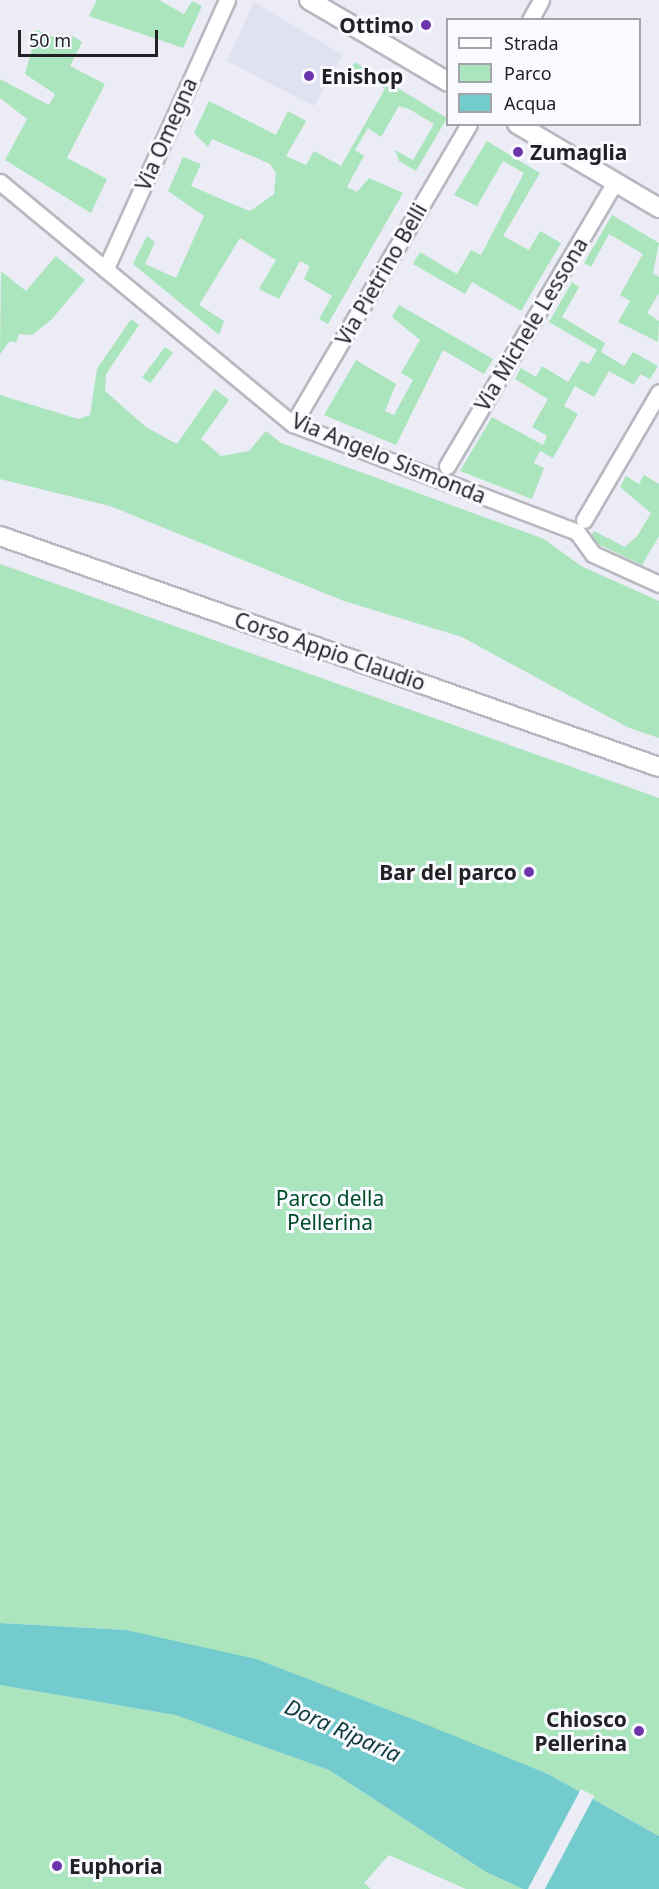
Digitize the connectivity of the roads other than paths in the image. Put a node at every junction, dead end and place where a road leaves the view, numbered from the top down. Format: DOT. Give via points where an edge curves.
graph roads {
  1 [pos="227,0"];
  2 [pos="309,0"];
  3 [pos="541,0"];
  4 [pos="531,18"];
  5 [pos="446,81"];
  6 [pos="468,126"];
  7 [pos="520,126"];
  8 [pos="0,182"];
  9 [pos="615,182"];
  10 [pos="659,208"];
  11 [pos="105,268"];
  12 [pos="659,392"];
  13 [pos="293,424"];
  14 [pos="447,466"];
  15 [pos="584,520"];
  16 [pos="0,536"];
  17 [pos="659,584"];
  18 [pos="659,767"];
  1 -- 11 [label="street, Via Omegna"];
  2 -- 5 [label="street"];
  3 -- 4 [label="street"];
  6 -- 13 [label="street, Via Pietrino Belli"];
  7 -- 9 [label="street"];
  8 -- 11 [label="street, Via Angelo Sismonda"];
  9 -- 10 [label="street"];
  9 -- 14 [label="street, Via Michele Lessona"];
  11 -- 13 [label="street, Via Angelo Sismonda"];
  12 -- 15 [label="street"];
  13 -- 17 [label="street, Via Angelo Sismonda" via="577,532 593,554"];
  16 -- 18 [label="street, Corso Appio Claudio"];
}
